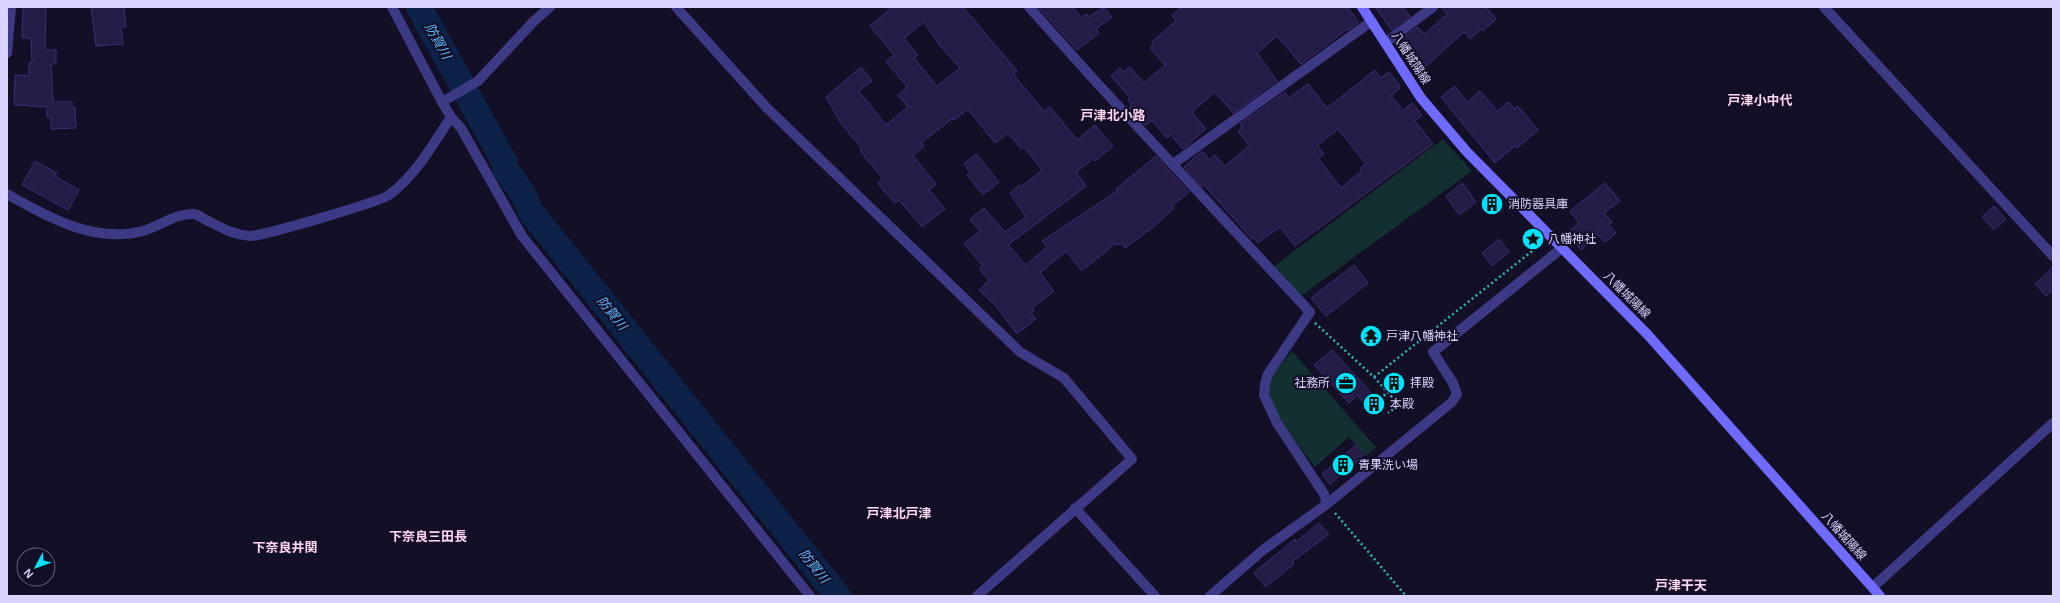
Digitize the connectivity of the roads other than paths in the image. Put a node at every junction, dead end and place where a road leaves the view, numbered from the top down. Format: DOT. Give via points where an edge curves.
graph roads {
  1 [pos="11,7"];
  2 [pos="392,7"];
  3 [pos="550,7"];
  4 [pos="676,7"];
  5 [pos="1029,7"];
  6 [pos="1362,7"];
  7 [pos="1433,7"];
  8 [pos="1824,7"];
  9 [pos="1372,21"];
  10 [pos="1385,43"];
  11 [pos="7,53"];
  12 [pos="445,100"];
  13 [pos="451,117"];
  14 [pos="1173,164"];
  15 [pos="7,194"];
  16 [pos="1562,248"];
  17 [pos="2053,256"];
  18 [pos="2053,423"];
  19 [pos="1327,504"];
  20 [pos="1075,508"];
  21 [pos="1873,587"];
  22 [pos="810,596"];
  23 [pos="977,596"];
  24 [pos="1155,596"];
  25 [pos="1210,596"];
  26 [pos="1880,596"];
  1 -- 11 [label="street"];
  2 -- 12 [label="street"];
  3 -- 12 [label="street" via="478,81"];
  4 -- 20 [label="street" via="766,107 1020,352 1064,378 1132,459"];
  5 -- 14 [label="street" via="1096,84"];
  6 -- 9 [label="main road, 八幡城陽線"];
  7 -- 10 [label="street"];
  8 -- 17 [label="street"];
  9 -- 10 [label="main road, 八幡城陽線"];
  9 -- 14 [label="street"];
  10 -- 16 [label="main road, 八幡城陽線" via="1421,98 1467,152"];
  12 -- 13 [label="street"];
  13 -- 15 [label="street" via="404,181 388,196 314,220 252,236 234,233 195,214 179,216 143,231 111,235 91,232 56,219"];
  13 -- 22 [label="street" via="461,128 522,236"];
  14 -- 19 [label="street" via="1310,312 1268,374 1264,395 1277,423 1324,494"];
  16 -- 19 [label="street" via="1433,352 1453,383 1456,394 1452,402"];
  16 -- 21 [label="main road, 八幡城陽線" via="1648,335"];
  18 -- 21 [label="street"];
  19 -- 25 [label="street" via="1263,550"];
  20 -- 23 [label="street"];
  20 -- 24 [label="street"];
  21 -- 26 [label="main road, 八幡城陽線"];
}
